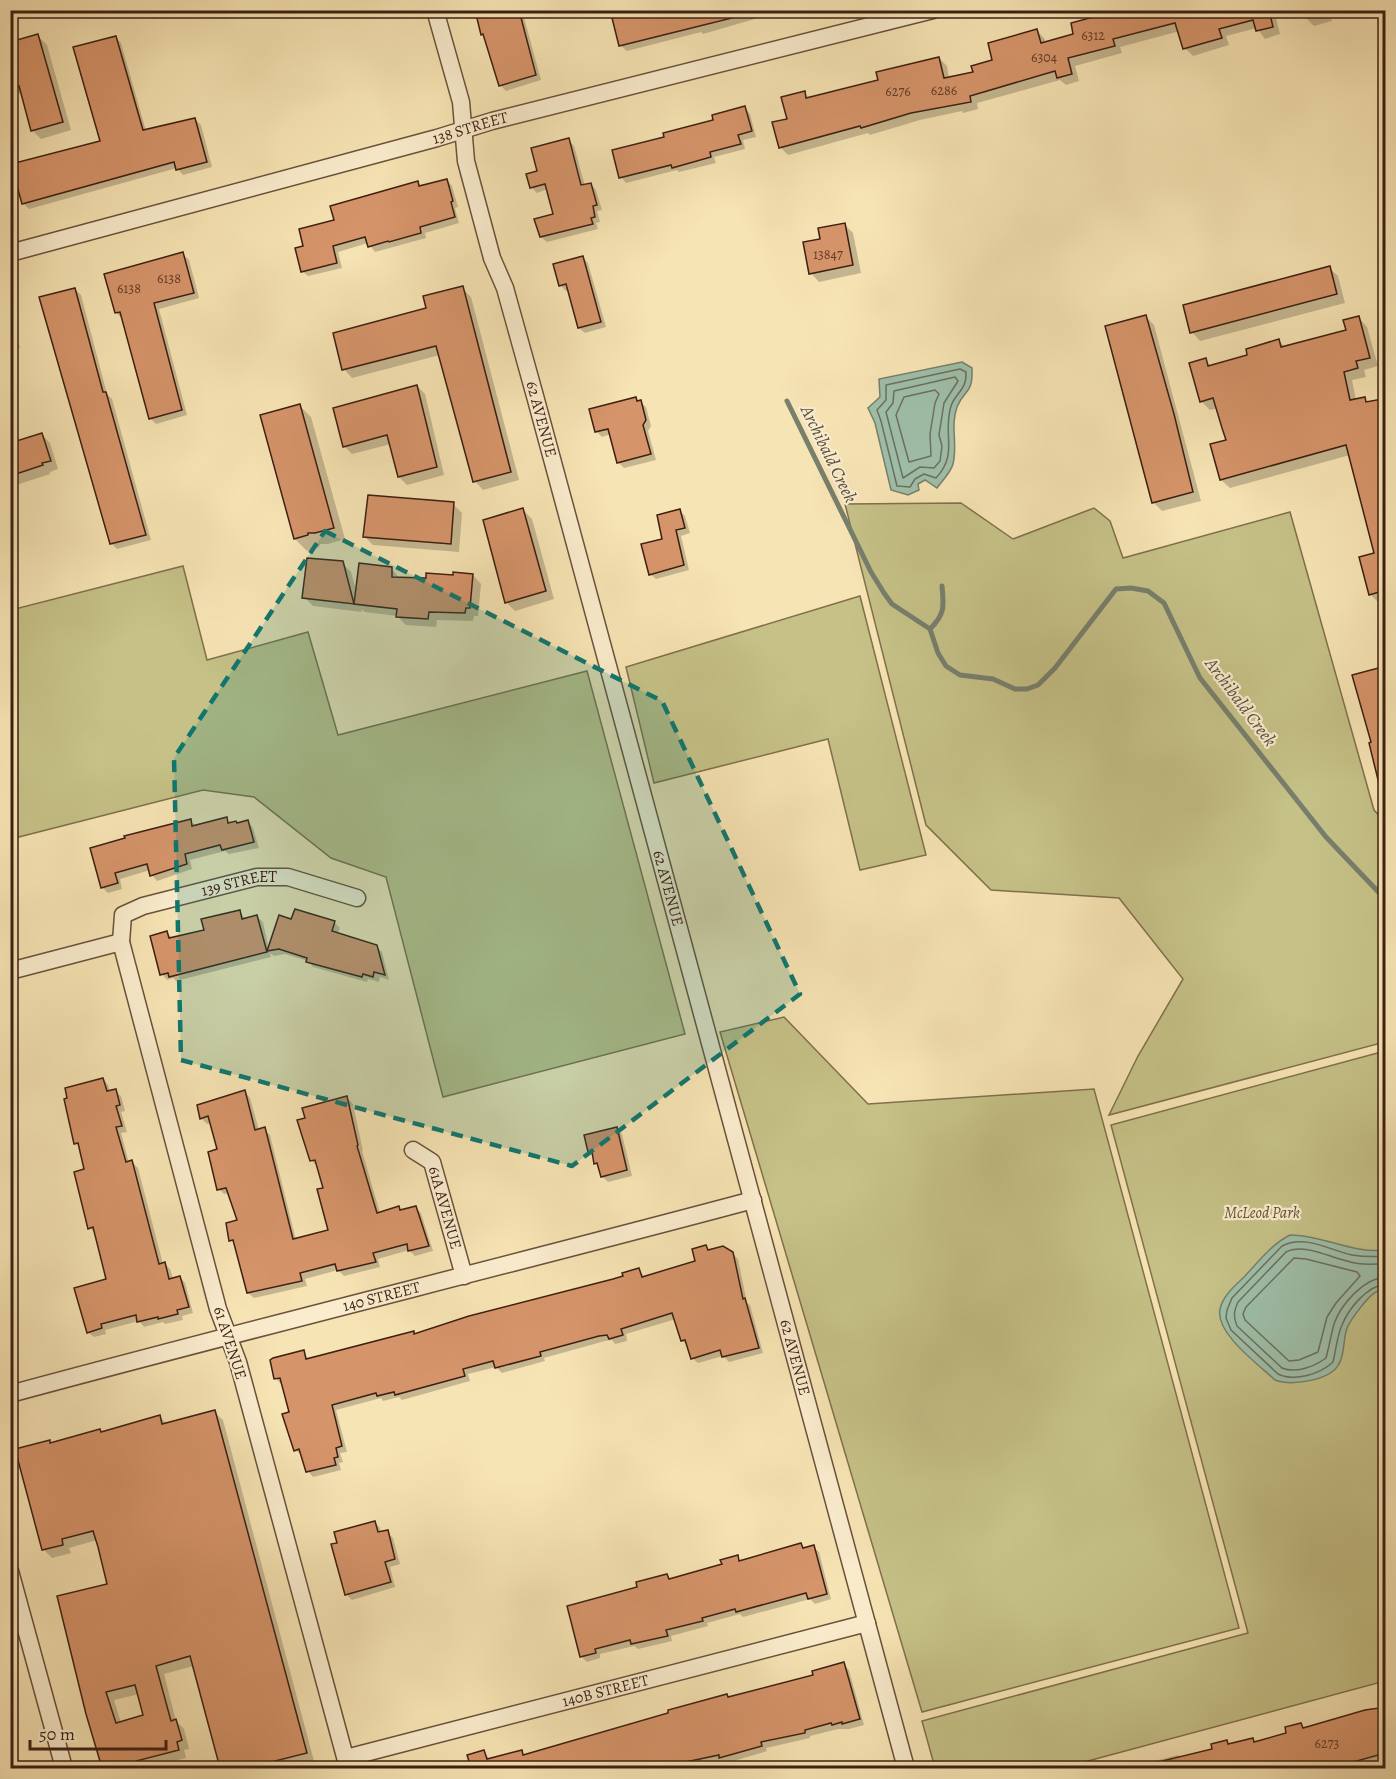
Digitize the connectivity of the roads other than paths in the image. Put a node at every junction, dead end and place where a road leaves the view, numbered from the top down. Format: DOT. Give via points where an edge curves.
graph roads {
  1 [pos="435,10"];
  2 [pos="933,10"];
  3 [pos="904,14"];
  4 [pos="464,129"];
  5 [pos="10,253"];
  6 [pos="357,898"];
  7 [pos="123,915"];
  8 [pos="121,942"];
  9 [pos="10,971"];
  10 [pos="413,1150"];
  11 [pos="753,1200"];
  12 [pos="464,1276"];
  13 [pos="228,1335"];
  14 [pos="10,1394"];
  15 [pos="10,1571"];
  16 [pos="867,1623"];
  17 [pos="347,1763"];
  18 [pos="64,1768"];
  19 [pos="906,1768"];
  1 -- 4 [label="street, 62 AVENUE" via="461,102"];
  2 -- 3 [label="street, 138 STREET"];
  3 -- 4 [label="street, 138 STREET"];
  4 -- 5 [label="street, 138 STREET"];
  4 -- 11 [label="street, 62 AVENUE" via="466,161 492,258 505,288 529,374"];
  6 -- 7 [label="street, 139 STREET" via="288,877 257,877 143,906"];
  7 -- 8 [label="street, 61 AVENUE"];
  8 -- 9 [label="street"];
  8 -- 13 [label="street, 61 AVENUE"];
  10 -- 12 [label="street, 61A AVENUE" via="432,1162"];
  11 -- 12 [label="street, 140 STREET"];
  11 -- 16 [label="street, 62 AVENUE"];
  12 -- 13 [label="street, 140 STREET"];
  13 -- 14 [label="street, 140 STREET"];
  13 -- 17 [label="street, 61 AVENUE"];
  15 -- 18 [label="street"];
  16 -- 17 [label="street, 140B STREET"];
  16 -- 19 [label="street, 62 AVENUE"];
}
